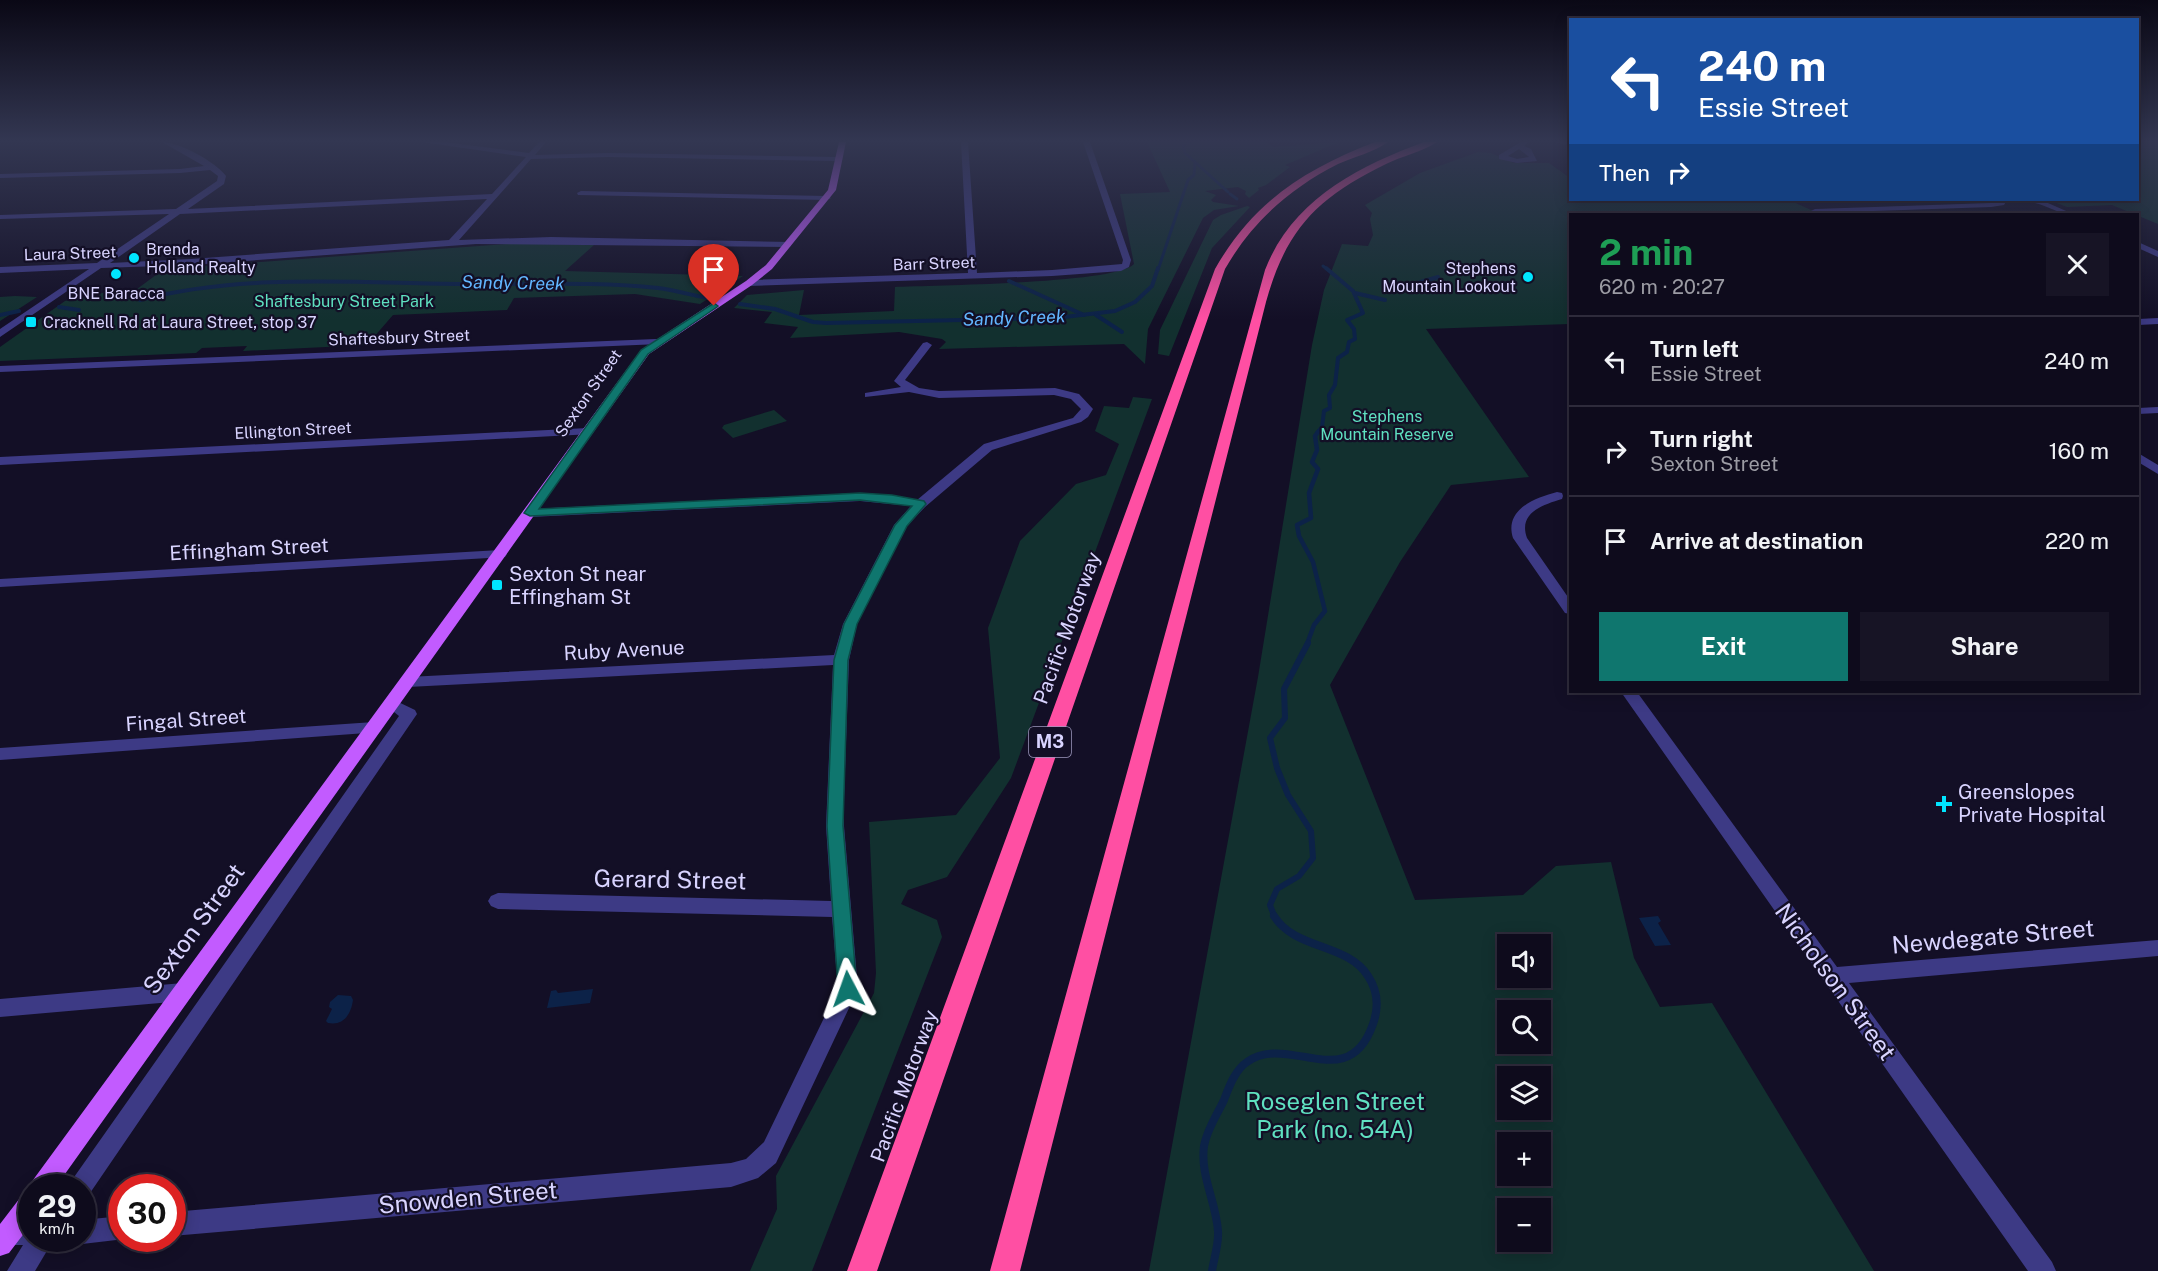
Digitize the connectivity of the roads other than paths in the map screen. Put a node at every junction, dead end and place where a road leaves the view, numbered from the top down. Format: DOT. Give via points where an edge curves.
graph roads {
  1 [pos="194,201"];
  2 [pos="389,201"];
  3 [pos="488,201"];
  4 [pos="824,201"];
  5 [pos="968,201"];
  6 [pos="1106,201"];
  7 [pos="1272,201"];
  8 [pos="1319,201"];
  9 [pos="2002,201"];
  10 [pos="2038,201"];
  11 [pos="1815,211"];
  12 [pos="179,212"];
  13 [pos="2067,213"];
  14 [pos="0,217"];
  15 [pos="452,242"];
  16 [pos="788,244"];
  17 [pos="2139,245"];
  18 [pos="2158,253"];
  19 [pos="2139,254"];
  20 [pos="99,267"];
  21 [pos="0,270"];
  22 [pos="973,276"];
  23 [pos="749,283"];
  24 [pos="2158,321"];
  25 [pos="2139,322"];
  26 [pos="0,334"];
  27 [pos="656,342"];
  28 [pos="927,345"];
  29 [pos="0,369"];
  30 [pos="906,389"];
  31 [pos="869,395"];
  32 [pos="2158,410"];
  33 [pos="2139,411"];
  34 [pos="588,432"];
  35 [pos="2139,458"];
  36 [pos="0,461"];
  37 [pos="2158,470"];
  38 [pos="1557,496"];
  39 [pos="920,504"];
  40 [pos="530,513"];
  41 [pos="500,554"];
  42 [pos="0,583"];
  43 [pos="1569,609"];
  44 [pos="841,660"];
  45 [pos="408,682"];
  46 [pos="1630,693"];
  47 [pos="392,704"];
  48 [pos="374,728"];
  49 [pos="0,754"];
  50 [pos="498,901"];
  51 [pos="841,909"];
  52 [pos="2158,948"];
  53 [pos="1832,976"];
  54 [pos="183,992"];
  55 [pos="0,1008"];
  56 [pos="51,1174"];
  57 [pos="90,1174"];
  58 [pos="186,1223"];
  59 [pos="33,1252"];
  60 [pos="20,1271"];
  61 [pos="862,1271"];
  62 [pos="1005,1271"];
  63 [pos="2043,1271"];
  1 -- 12 [label="street"];
  2 -- 12 [label="street"];
  3 -- 15 [label="street"];
  4 -- 16 [label="main road, Sexton Street"];
  5 -- 22 [label="street"];
  6 -- 22 [label="street, Barr Street" via="1126,260 1121,268"];
  7 -- 61 [label="highway, Pacific Motorway / M3" via="1242,231 1220,269"];
  8 -- 62 [label="highway" via="1295,225 1275,259 1249,345"];
  9 -- 11 [label="street" via="1991,205"];
  10 -- 13 [label="street"];
  12 -- 14 [label="street"];
  12 -- 20 [label="street"];
  15 -- 16 [label="street, Laura Street"];
  15 -- 20 [label="street, Laura Street"];
  16 -- 23 [label="main road, Sexton Street" via="765,272"];
  17 -- 18 [label="street"];
  18 -- 19 [label="street"];
  20 -- 21 [label="street, Laura Street"];
  20 -- 26 [label="street"];
  22 -- 23 [label="street, Barr Street"];
  23 -- 27 [label="main road, Sexton Street"];
  24 -- 25 [label="street"];
  27 -- 29 [label="street, Shaftesbury Street"];
  27 -- 34 [label="main road, Sexton Street"];
  28 -- 30 [label="street" via="899,381"];
  30 -- 31 [label="street"];
  30 -- 39 [label="street" via="939,395 1045,391 1076,397 1087,409 1077,420 988,447"];
  32 -- 33 [label="street"];
  34 -- 36 [label="street, Ellington Street"];
  34 -- 40 [label="main road, Sexton Street"];
  35 -- 37 [label="street"];
  38 -- 43 [label="street" via="1530,507 1519,518 1516,528"];
  39 -- 40 [label="street" via="860,497"];
  39 -- 44 [label="street" via="901,525 850,624"];
  40 -- 41 [label="main road, Sexton Street"];
  41 -- 42 [label="street, Effingham Street"];
  41 -- 45 [label="main road, Sexton Street"];
  44 -- 45 [label="street, Ruby Avenue"];
  44 -- 51 [label="street" via="835,817"];
  45 -- 47 [label="main road, Sexton Street"];
  46 -- 53 [label="street, Nicholson Street"];
  47 -- 48 [label="main road, Sexton Street"];
  47 -- 57 [label="street" via="409,714"];
  48 -- 49 [label="street, Fingal Street"];
  48 -- 54 [label="main road, Sexton Street"];
  50 -- 51 [label="street, Gerard Street"];
  51 -- 58 [label="street, Snowden Street" via="848,989 772,1150 760,1165 747,1172"];
  52 -- 53 [label="street, Newdegate Street"];
  53 -- 63 [label="street, Nicholson Street"];
  54 -- 55 [label="street"];
  54 -- 56 [label="main road, Sexton Street"];
  59 -- 60 [label="street"];
}
